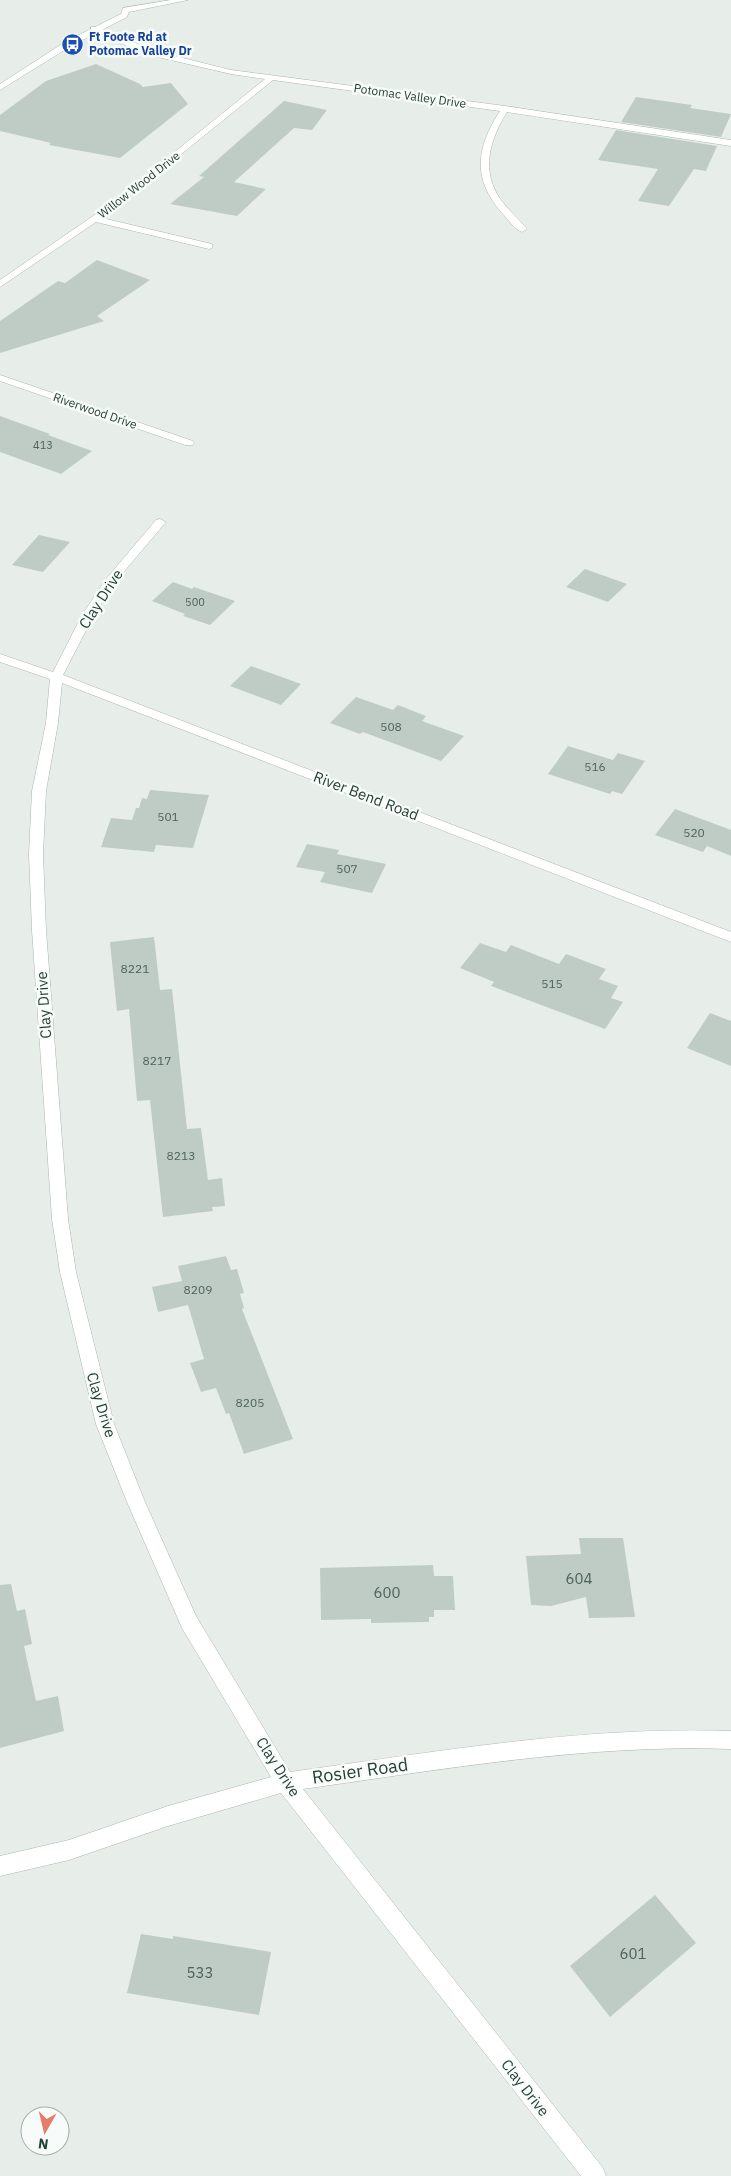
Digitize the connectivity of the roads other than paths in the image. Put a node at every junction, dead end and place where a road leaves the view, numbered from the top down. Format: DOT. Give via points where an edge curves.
graph roads {
  1 [pos="126,0"];
  2 [pos="184,0"];
  3 [pos="126,10"];
  4 [pos="94,30"];
  5 [pos="270,78"];
  6 [pos="0,88"];
  7 [pos="505,109"];
  8 [pos="731,143"];
  9 [pos="96,219"];
  10 [pos="522,229"];
  11 [pos="210,246"];
  12 [pos="0,284"];
  13 [pos="0,378"];
  14 [pos="189,443"];
  15 [pos="160,522"];
  16 [pos="0,658"];
  17 [pos="56,677"];
  18 [pos="731,937"];
  19 [pos="731,1740"];
  20 [pos="286,1782"];
  21 [pos="0,1866"];
  22 [pos="595,2176"];
  1 -- 3 [label="street"];
  2 -- 3 [label="street"];
  3 -- 4 [label="street" via="124,15"];
  4 -- 5 [label="street, Potomac Valley Drive" via="152,53"];
  4 -- 6 [label="street"];
  5 -- 7 [label="street, Potomac Valley Drive"];
  5 -- 9 [label="street, Willow Wood Drive"];
  7 -- 8 [label="street, Potomac Valley Drive"];
  7 -- 10 [label="street" via="489,136 484,169 492,194"];
  9 -- 11 [label="street"];
  9 -- 12 [label="street, Willow Wood Drive"];
  13 -- 14 [label="street, Riverwood Drive"];
  15 -- 17 [label="street, Clay Drive" via="88,615"];
  16 -- 17 [label="street, River Bend Road"];
  17 -- 18 [label="street, River Bend Road"];
  17 -- 20 [label="street, Clay Drive" via="52,723 39,791 36,854 55,1155 68,1272 105,1424 136,1502 190,1622"];
  19 -- 20 [label="street, Rosier Road" via="546,1746"];
  20 -- 21 [label="street, Rosier Road" via="168,1816 69,1850"];
  20 -- 22 [label="street, Clay Drive"];
}
